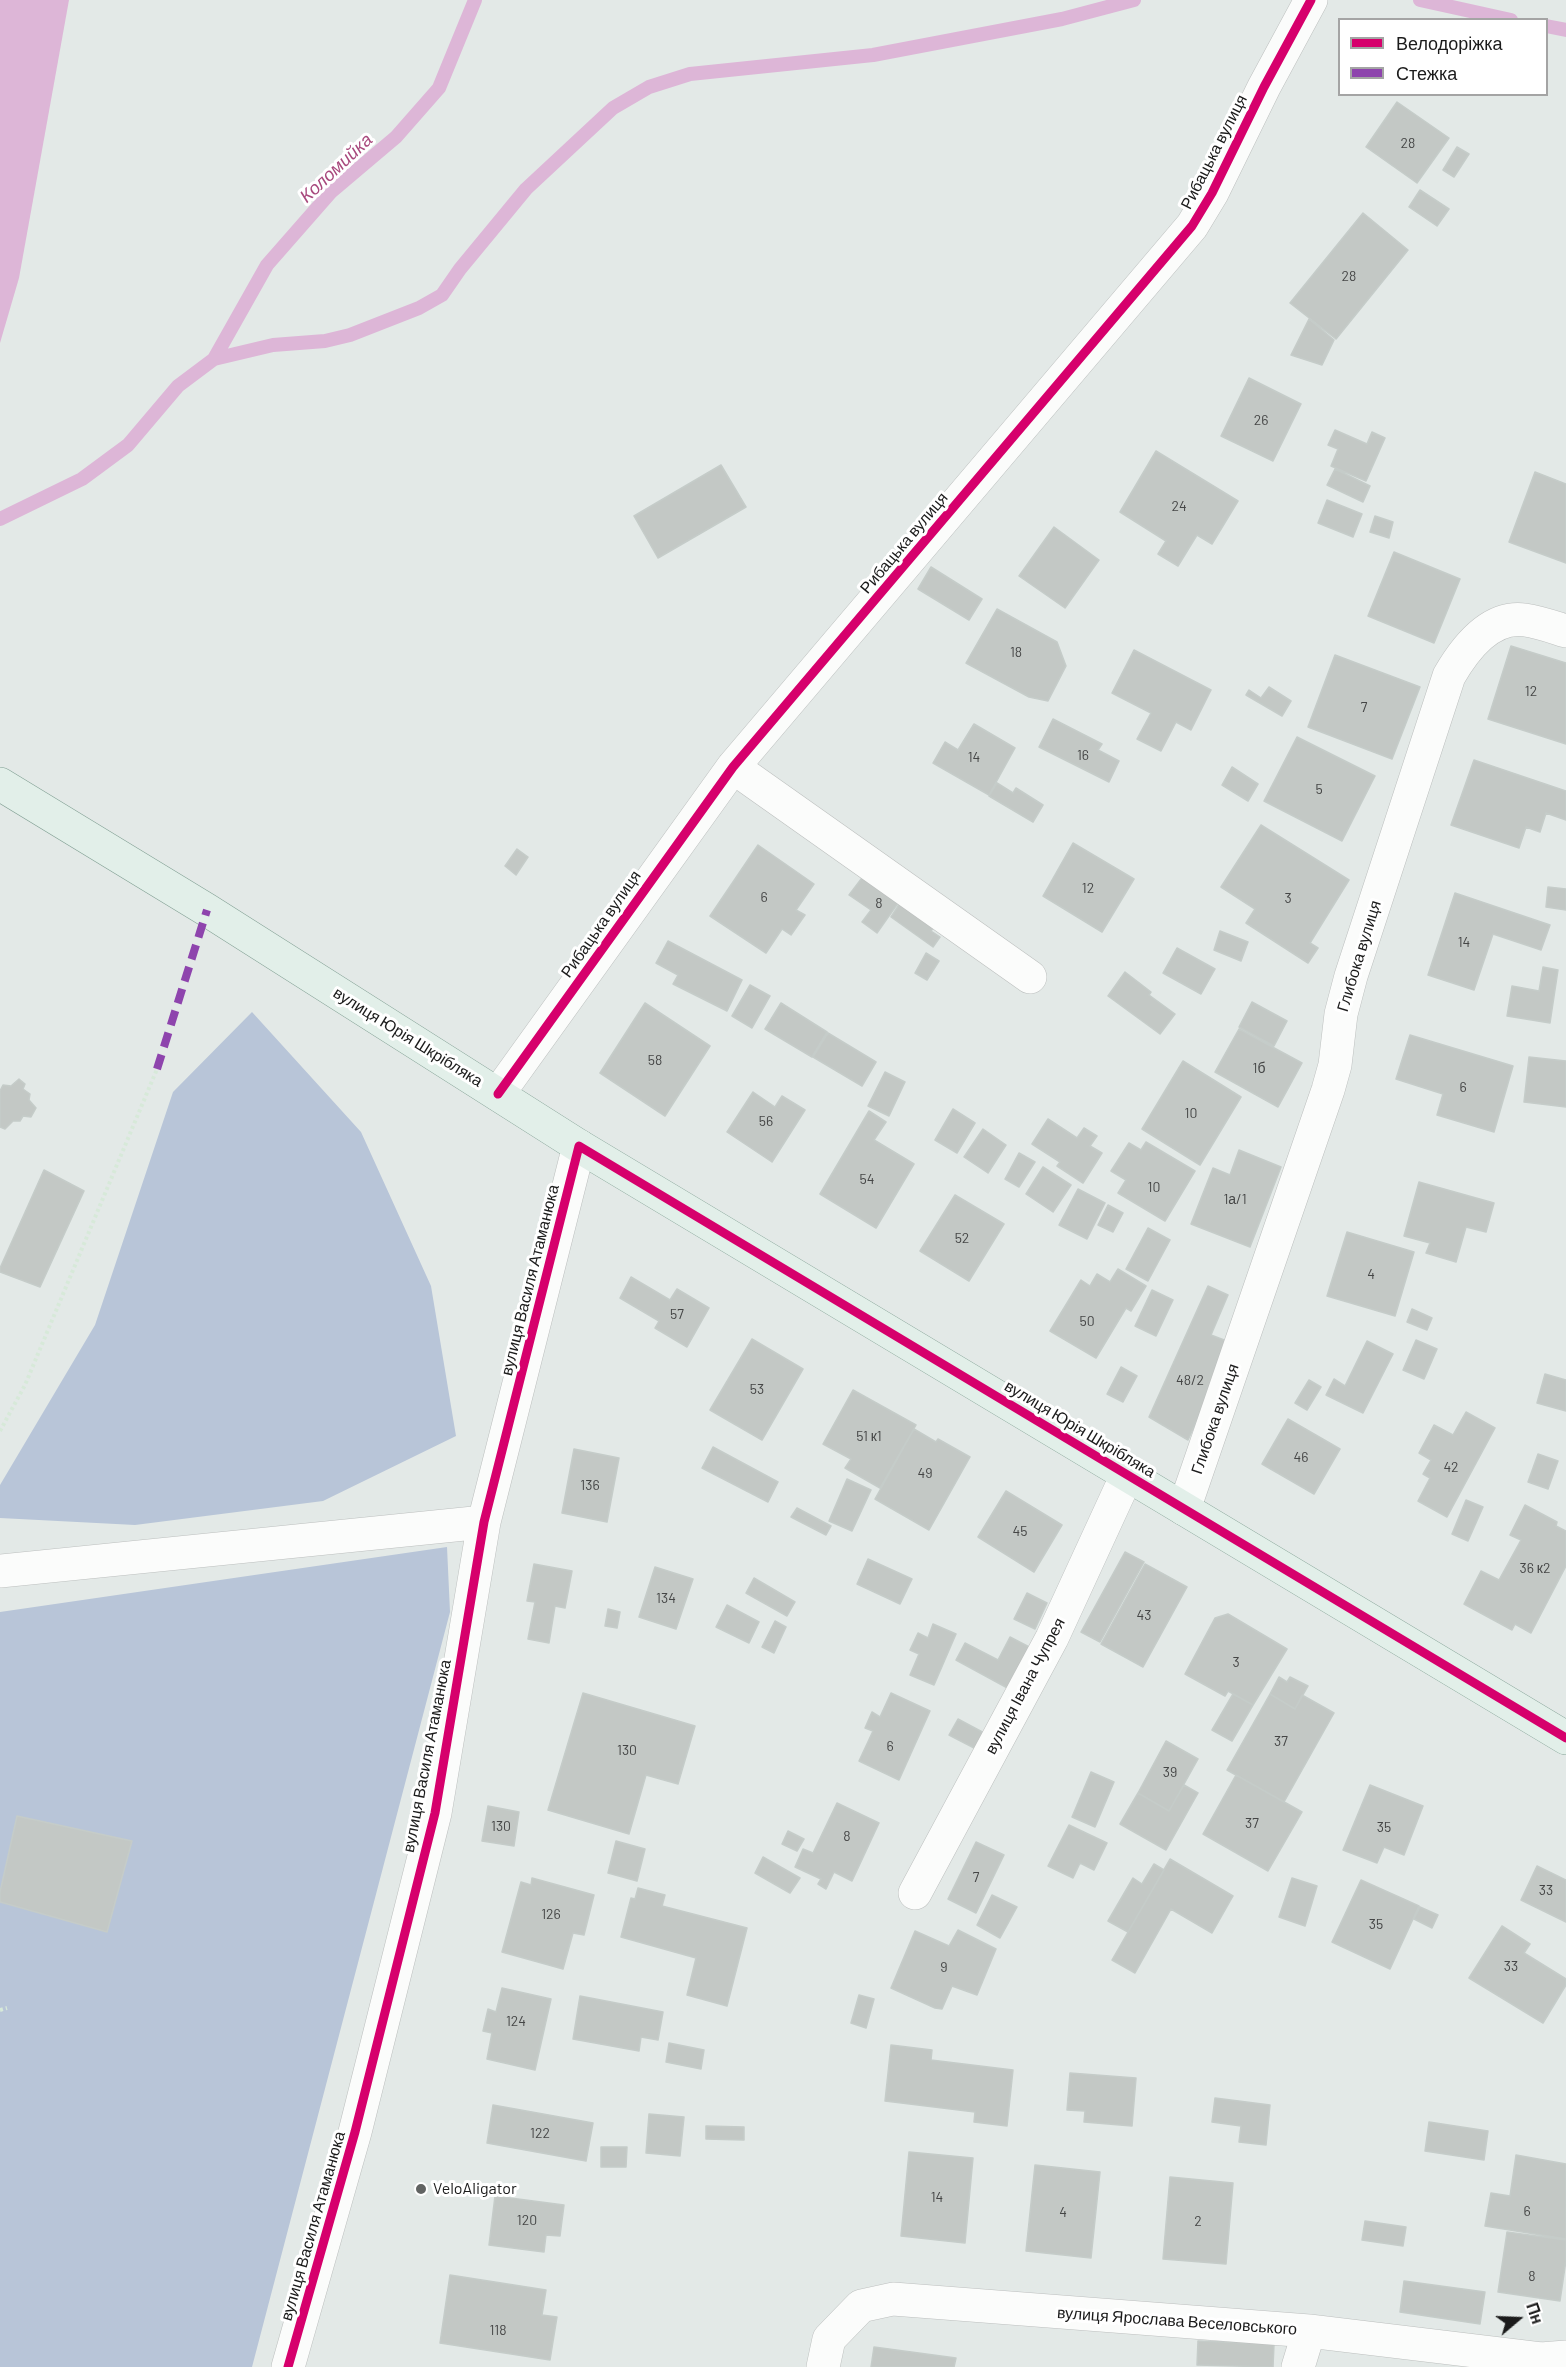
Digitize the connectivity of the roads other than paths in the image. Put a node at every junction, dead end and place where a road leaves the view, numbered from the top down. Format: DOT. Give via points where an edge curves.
graph roads {
  1 [pos="1311,0"];
  2 [pos="1566,631"];
  3 [pos="732,767"];
  4 [pos="0,784"];
  5 [pos="1030,978"];
  6 [pos="498,1094"];
  7 [pos="579,1146"];
  8 [pos="1127,1474"];
  9 [pos="1184,1509"];
  10 [pos="484,1522"];
  11 [pos="0,1571"];
  12 [pos="1566,1738"];
  13 [pos="915,1893"];
  14 [pos="1309,2331"];
  15 [pos="1566,2357"];
  16 [pos="288,2367"];
  17 [pos="823,2367"];
  18 [pos="1298,2367"];
  1 -- 3 [label="street, Рибацька вулиця" via="1192,226"];
  2 -- 9 [label="street, Глибока вулиця" via="1524,620 1501,623 1470,645 1449,676 1351,976 1328,1090"];
  3 -- 5 [label="street"];
  3 -- 6 [label="street, Рибацька вулиця"];
  4 -- 6 [label="main road, вулиця Юрія Шкрібляка"];
  6 -- 7 [label="main road, вулиця Юрія Шкрібляка"];
  7 -- 8 [label="main road, вулиця Юрія Шкрібляка"];
  7 -- 10 [label="street, вулиця Василя Атаманюка"];
  8 -- 9 [label="main road, вулиця Юрія Шкрібляка"];
  8 -- 13 [label="street, вулиця Івана Чупрея" via="1052,1638"];
  9 -- 12 [label="main road, вулиця Юрія Шкрібляка"];
  10 -- 11 [label="street"];
  10 -- 16 [label="street, вулиця Василя Атаманюка" via="435,1813 355,2132"];
  14 -- 15 [label="street, вулиця Ярослава Веселовського" via="1541,2359"];
  14 -- 17 [label="street, вулиця Ярослава Веселовського" via="893,2299 861,2306 829,2339"];
  14 -- 18 [label="street"];
}
